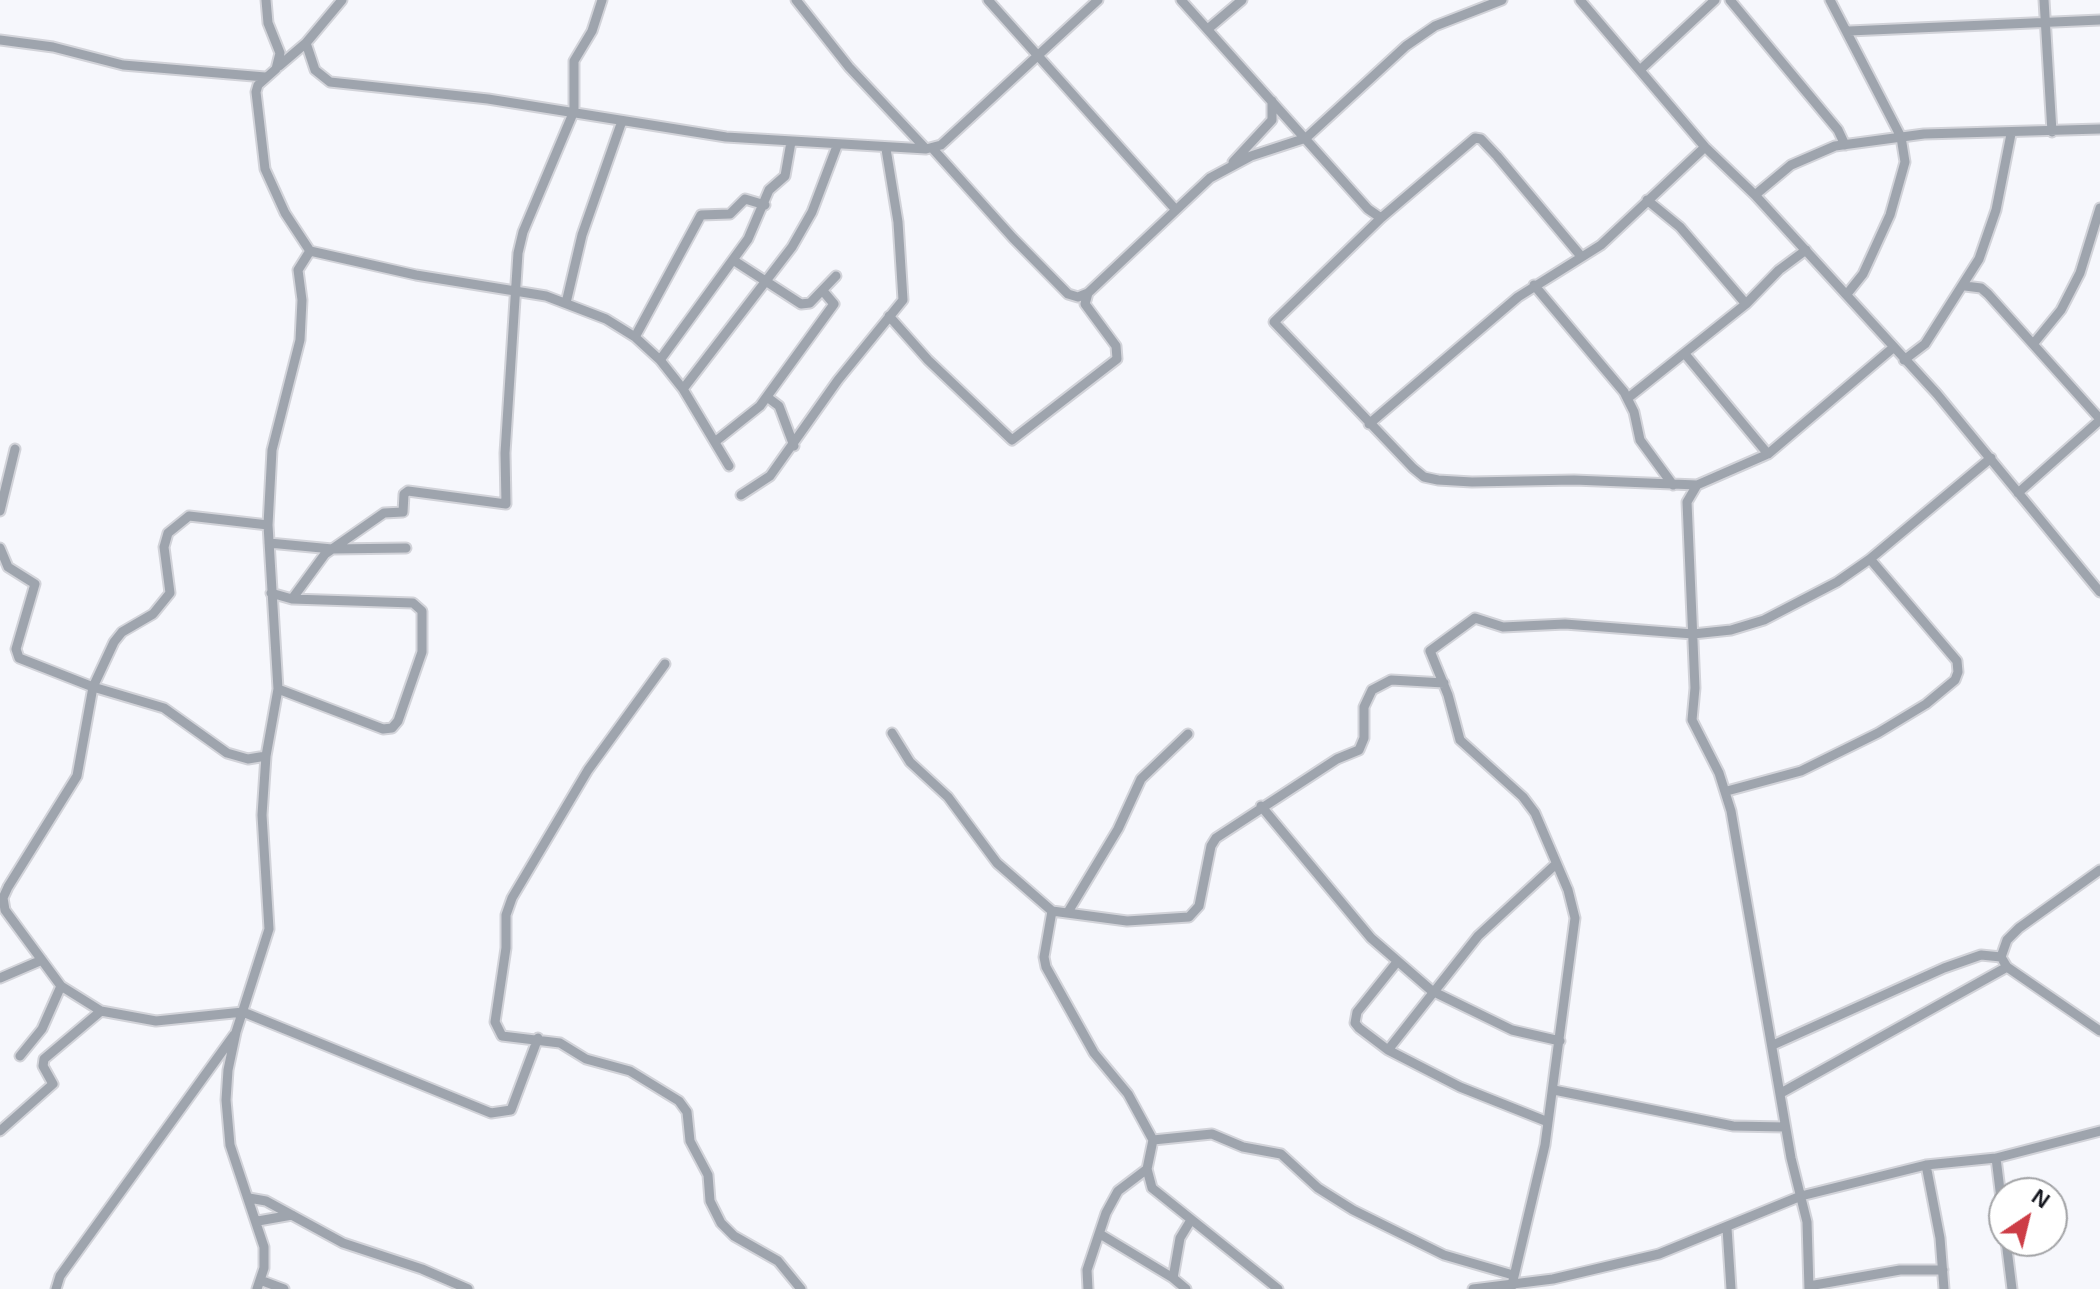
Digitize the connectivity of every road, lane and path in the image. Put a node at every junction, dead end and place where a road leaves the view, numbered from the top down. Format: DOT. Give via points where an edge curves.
graph roads {
  1 [pos="266,0"];
  2 [pos="342,0"];
  3 [pos="602,0"];
  4 [pos="796,0"];
  5 [pos="988,0"];
  6 [pos="1098,0"];
  7 [pos="1181,0"];
  8 [pos="1242,0"];
  9 [pos="1502,0"];
  10 [pos="1580,0"];
  11 [pos="1715,0"];
  12 [pos="1730,0"];
  13 [pos="1830,0"];
  14 [pos="2044,0"];
  15 [pos="2046,20"];
  16 [pos="2100,20"];
  17 [pos="1209,28"];
  18 [pos="1849,31"];
  19 [pos="0,40"];
  20 [pos="306,43"];
  21 [pos="1038,57"];
  22 [pos="276,69"];
  23 [pos="1640,70"];
  24 [pos="265,77"];
  25 [pos="1272,101"];
  26 [pos="574,111"];
  27 [pos="622,121"];
  28 [pos="2100,129"];
  29 [pos="2052,132"];
  30 [pos="2011,134"];
  31 [pos="1901,137"];
  32 [pos="1306,138"];
  33 [pos="791,142"];
  34 [pos="1845,145"];
  35 [pos="837,146"];
  36 [pos="1705,147"];
  37 [pos="886,149"];
  38 [pos="930,149"];
  39 [pos="1226,169"];
  40 [pos="1755,195"];
  41 [pos="1647,200"];
  42 [pos="765,205"];
  43 [pos="2100,208"];
  44 [pos="1176,210"];
  45 [pos="1381,218"];
  46 [pos="1806,250"];
  47 [pos="310,251"];
  48 [pos="1580,255"];
  49 [pos="733,260"];
  50 [pos="836,276"];
  51 [pos="767,282"];
  52 [pos="1534,285"];
  53 [pos="1965,286"];
  54 [pos="516,291"];
  55 [pos="823,291"];
  56 [pos="1088,293"];
  57 [pos="1847,294"];
  58 [pos="566,303"];
  59 [pos="1746,304"];
  60 [pos="889,316"];
  61 [pos="635,337"];
  62 [pos="2034,343"];
  63 [pos="1894,347"];
  64 [pos="1685,354"];
  65 [pos="660,360"];
  66 [pos="1904,360"];
  67 [pos="683,389"];
  68 [pos="767,397"];
  69 [pos="1628,398"];
  70 [pos="2100,419"];
  71 [pos="1369,424"];
  72 [pos="716,441"];
  73 [pos="794,446"];
  74 [pos="15,449"];
  75 [pos="1768,454"];
  76 [pos="1991,458"];
  77 [pos="729,466"];
  78 [pos="1673,485"];
  79 [pos="1697,485"];
  80 [pos="2018,493"];
  81 [pos="741,495"];
  82 [pos="0,511"];
  83 [pos="268,525"];
  84 [pos="269,543"];
  85 [pos="0,548"];
  86 [pos="406,548"];
  87 [pos="332,549"];
  88 [pos="1870,559"];
  89 [pos="2100,592"];
  90 [pos="271,593"];
  91 [pos="292,599"];
  92 [pos="1693,634"];
  93 [pos="665,664"];
  94 [pos="1444,683"];
  95 [pos="93,687"];
  96 [pos="278,689"];
  97 [pos="892,733"];
  98 [pos="1188,734"];
  99 [pos="266,756"];
  100 [pos="1727,791"];
  101 [pos="1261,806"];
  102 [pos="1556,864"];
  103 [pos="2100,870"];
  104 [pos="2,898"];
  105 [pos="1052,911"];
  106 [pos="1068,912"];
  107 [pos="2001,957"];
  108 [pos="42,960"];
  109 [pos="1397,962"];
  110 [pos="2007,967"];
  111 [pos="0,978"];
  112 [pos="61,986"];
  113 [pos="1432,991"];
  114 [pos="101,1011"];
  115 [pos="243,1012"];
  116 [pos="2100,1031"];
  117 [pos="236,1032"];
  118 [pos="538,1038"];
  119 [pos="1560,1041"];
  120 [pos="1773,1045"];
  121 [pos="1388,1050"];
  122 [pos="20,1056"];
  123 [pos="1554,1090"];
  124 [pos="1781,1093"];
  125 [pos="1548,1122"];
  126 [pos="1785,1127"];
  127 [pos="0,1131"];
  128 [pos="2100,1131"];
  129 [pos="1153,1140"];
  130 [pos="1996,1158"];
  131 [pos="1926,1165"];
  132 [pos="1147,1169"];
  133 [pos="1998,1177"];
  134 [pos="1801,1196"];
  135 [pos="249,1198"];
  136 [pos="292,1215"];
  137 [pos="1191,1220"];
  138 [pos="258,1221"];
  139 [pos="1727,1228"];
  140 [pos="1100,1234"];
  141 [pos="2008,1257"];
  142 [pos="1943,1270"];
  143 [pos="1513,1275"];
  144 [pos="1173,1278"];
  145 [pos="259,1284"];
  146 [pos="455,1286"];
  147 [pos="1516,1287"];
  148 [pos="1809,1288"];
  149 [pos="56,1289"];
  150 [pos="284,1289"];
  151 [pos="468,1289"];
  152 [pos="801,1289"];
  153 [pos="1088,1289"];
  154 [pos="1186,1289"];
  155 [pos="1278,1289"];
  156 [pos="1473,1289"];
  157 [pos="1731,1289"];
  158 [pos="1944,1289"];
  159 [pos="2012,1289"];
  1 -- 22 [label="street" via="268,23 279,47"];
  2 -- 20 [label="street"];
  3 -- 26 [label="street" via="574,61"];
  4 -- 38 [label="street" via="849,67"];
  5 -- 21 [label="street"];
  6 -- 21 [label="street"];
  7 -- 17 [label="street"];
  8 -- 17 [label="street"];
  9 -- 32 [label="street" via="1435,26 1406,46"];
  10 -- 23 [label="street"];
  11 -- 23 [label="street"];
  12 -- 34 [label="street"];
  13 -- 18 [label="street"];
  14 -- 15 [label="street"];
  15 -- 16 [label="street"];
  15 -- 18 [label="street"];
  15 -- 29 [label="street"];
  17 -- 25 [label="street"];
  18 -- 31 [label="street"];
  19 -- 24 [label="street" via="123,65"];
  20 -- 22 [label="street"];
  20 -- 26 [label="street" via="315,70 330,82"];
  21 -- 38 [label="street"];
  21 -- 44 [label="street"];
  22 -- 24 [label="street"];
  23 -- 36 [label="street"];
  24 -- 47 [label="street" via="256,92 265,169"];
  25 -- 32 [label="street"];
  25 -- 39 [label="street" via="1274,113 1267,127"];
  26 -- 27 [label="street"];
  26 -- 54 [label="street" via="523,232"];
  27 -- 33 [label="street"];
  27 -- 58 [label="street" via="582,235"];
  28 -- 29 [label="street"];
  29 -- 30 [label="street"];
  30 -- 31 [label="street"];
  30 -- 53 [label="street" via="1996,210"];
  31 -- 34 [label="street"];
  31 -- 57 [label="street" via="1905,162 1890,215 1863,274"];
  32 -- 39 [label="street"];
  32 -- 45 [label="street"];
  33 -- 35 [label="street"];
  33 -- 42 [label="street" via="785,176 769,190"];
  34 -- 40 [label="street" via="1791,165"];
  35 -- 37 [label="street"];
  35 -- 51 [label="street" via="804,227"];
  36 -- 40 [label="street"];
  36 -- 41 [label="street"];
  37 -- 38 [label="street"];
  37 -- 60 [label="street" via="904,285 903,300"];
  38 -- 56 [label="street" via="1068,294"];
  39 -- 44 [label="street"];
  40 -- 46 [label="street"];
  41 -- 48 [label="street" via="1601,245"];
  41 -- 59 [label="street" via="1680,227"];
  42 -- 49 [label="street"];
  42 -- 61 [label="street" via="742,200 730,214 701,215"];
  43 -- 62 [label="street" via="2080,273 2061,310"];
  44 -- 56 [label="street"];
  45 -- 48 [label="street" via="1470,141 1481,139"];
  45 -- 71 [label="street" via="1274,322"];
  46 -- 57 [label="street"];
  46 -- 59 [label="street"];
  47 -- 54 [label="street"];
  47 -- 83 [label="street" via="298,270 300,340 272,450"];
  48 -- 52 [label="street"];
  49 -- 51 [label="street"];
  49 -- 65 [label="street"];
  50 -- 55 [label="street"];
  51 -- 55 [label="street" via="801,304"];
  51 -- 67 [label="street"];
  52 -- 69 [label="street"];
  52 -- 71 [label="street"];
  53 -- 62 [label="street" via="1981,288"];
  53 -- 66 [label="street" via="1925,344"];
  54 -- 58 [label="street"];
  54 -- 87 [label="street" via="506,504 408,491 403,512 384,513"];
  55 -- 68 [label="street" via="834,304"];
  56 -- 60 [label="street" via="1085,304 1116,346 1117,359 1012,440"];
  57 -- 63 [label="street"];
  58 -- 61 [label="street"];
  59 -- 64 [label="street"];
  60 -- 73 [label="street"];
  61 -- 65 [label="street"];
  62 -- 70 [label="street"];
  63 -- 66 [label="street"];
  63 -- 75 [label="street"];
  64 -- 69 [label="street"];
  64 -- 75 [label="street"];
  65 -- 67 [label="street"];
  66 -- 76 [label="street"];
  67 -- 72 [label="street"];
  68 -- 72 [label="street"];
  68 -- 73 [label="street" via="781,409"];
  69 -- 78 [label="street" via="1640,440"];
  70 -- 80 [label="street"];
  71 -- 78 [label="street" via="1424,477 1438,480"];
  72 -- 77 [label="street"];
  73 -- 81 [label="street" via="770,476"];
  74 -- 82 [label="street"];
  75 -- 79 [label="street"];
  76 -- 80 [label="street"];
  76 -- 88 [label="street"];
  78 -- 79 [label="street"];
  79 -- 92 [label="street" via="1687,502"];
  80 -- 89 [label="street"];
  83 -- 84 [label="street"];
  83 -- 95 [label="street" via="189,516 174,525 164,547 170,593 153,614 122,632"];
  84 -- 87 [label="street"];
  84 -- 90 [label="street"];
  85 -- 95 [label="street" via="8,567 35,584 16,655"];
  86 -- 87 [label="street"];
  87 -- 91 [label="street"];
  88 -- 92 [label="street" via="1764,620"];
  88 -- 100 [label="street" via="1957,661 1955,680 1890,726 1801,771"];
  90 -- 91 [label="street"];
  90 -- 96 [label="street"];
  91 -- 96 [label="street" via="413,603 422,611 422,652 392,728"];
  92 -- 94 [label="street" via="1565,624 1503,627 1475,618 1430,651"];
  92 -- 100 [label="street" via="1692,720"];
  93 -- 118 [label="street" via="588,770 520,882 506,915 495,1022 502,1036"];
  94 -- 101 [label="street" via="1379,684 1367,698 1359,750"];
  94 -- 102 [label="street" via="1460,740 1523,797"];
  95 -- 99 [label="street" via="164,708 227,753 248,759"];
  95 -- 104 [label="street" via="77,776"];
  96 -- 99 [label="street"];
  97 -- 105 [label="street" via="910,762 948,797 997,863"];
  98 -- 106 [label="street" via="1141,779"];
  99 -- 115 [label="street" via="262,815 269,929"];
  100 -- 120 [label="street"];
  101 -- 106 [label="street" via="1216,838 1199,906 1189,917 1127,921"];
  101 -- 109 [label="street"];
  102 -- 113 [label="street" via="1489,924"];
  102 -- 119 [label="street" via="1575,918"];
  103 -- 107 [label="street" via="2019,928"];
  104 -- 108 [label="street"];
  105 -- 106 [label="street"];
  105 -- 129 [label="street" via="1044,957 1052,982"];
  107 -- 110 [label="street"];
  107 -- 120 [label="street" via="1973,956"];
  108 -- 111 [label="street"];
  108 -- 112 [label="street"];
  109 -- 113 [label="street"];
  109 -- 121 [label="street" via="1354,1019"];
  110 -- 116 [label="street"];
  110 -- 124 [label="street"];
  112 -- 114 [label="street"];
  112 -- 122 [label="street" via="42,1029"];
  113 -- 119 [label="street" via="1485,1020"];
  113 -- 121 [label="street"];
  114 -- 115 [label="street" via="156,1021"];
  114 -- 127 [label="street" via="44,1059 53,1084"];
  115 -- 117 [label="street"];
  115 -- 118 [label="street" via="498,1114 511,1110"];
  117 -- 135 [label="street" via="226,1100 230,1145"];
  117 -- 149 [label="street" via="60,1276"];
  118 -- 152 [label="street" via="630,1071 679,1101 721,1223 778,1261"];
  119 -- 123 [label="street"];
  120 -- 124 [label="street"];
  121 -- 125 [label="street" via="1460,1087"];
  123 -- 125 [label="street"];
  123 -- 126 [label="street" via="1733,1126"];
  124 -- 126 [label="street"];
  125 -- 143 [label="street"];
  126 -- 134 [label="street"];
  128 -- 130 [label="street"];
  129 -- 132 [label="street"];
  129 -- 143 [label="street" via="1212,1134 1281,1154 1318,1188 1353,1210 1432,1250"];
  130 -- 131 [label="street"];
  130 -- 133 [label="street"];
  131 -- 134 [label="street"];
  131 -- 142 [label="street"];
  132 -- 137 [label="street" via="1152,1188"];
  132 -- 140 [label="street" via="1118,1191"];
  134 -- 139 [label="street"];
  134 -- 148 [label="street"];
  135 -- 136 [label="street"];
  135 -- 138 [label="street"];
  136 -- 138 [label="street"];
  136 -- 146 [label="street" via="343,1243"];
  137 -- 144 [label="street" via="1180,1238"];
  137 -- 155 [label="street"];
  138 -- 145 [label="street" via="265,1260"];
  139 -- 147 [label="street" via="1659,1254"];
  139 -- 157 [label="street"];
  140 -- 144 [label="street"];
  140 -- 153 [label="street" via="1087,1270"];
  141 -- 159 [label="street"];
  142 -- 148 [label="street" via="1900,1270"];
  142 -- 158 [label="street"];
  143 -- 147 [label="street"];
  144 -- 154 [label="street"];
  145 -- 150 [label="street"];
  146 -- 151 [label="street"];
  147 -- 156 [label="street"];
}
